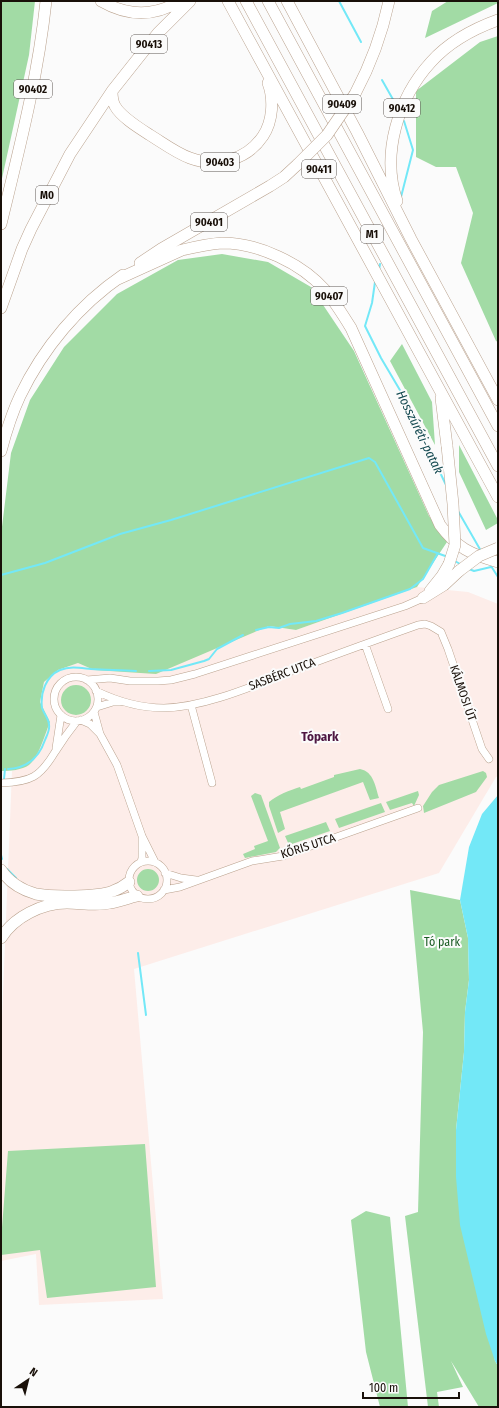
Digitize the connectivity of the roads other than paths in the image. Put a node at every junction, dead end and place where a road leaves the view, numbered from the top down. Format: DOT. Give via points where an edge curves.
graph roads {
  1 [pos="46,1"];
  2 [pos="101,1"];
  3 [pos="180,1"];
  4 [pos="190,1"];
  5 [pos="228,1"];
  6 [pos="246,1"];
  7 [pos="268,1"];
  8 [pos="287,1"];
  9 [pos="390,1"];
  10 [pos="498,20"];
  11 [pos="257,54"];
  12 [pos="112,91"];
  13 [pos="1,224"];
  14 [pos="411,239"];
  15 [pos="118,279"];
  16 [pos="1,308"];
  17 [pos="439,388"];
  18 [pos="498,400"];
  19 [pos="498,426"];
  20 [pos="1,451"];
  21 [pos="498,466"];
  22 [pos="498,497"];
  23 [pos="498,548"];
  24 [pos="498,562"];
  25 [pos="424,598"];
  26 [pos="436,628"];
  27 [pos="365,644"];
  28 [pos="87,680"];
  29 [pos="96,691"];
  30 [pos="124,702"];
  31 [pos="191,705"];
  32 [pos="95,709"];
  33 [pos="388,709"];
  34 [pos="61,715"];
  35 [pos="79,721"];
  36 [pos="100,734"];
  37 [pos="55,752"];
  38 [pos="489,759"];
  39 [pos="1,783"];
  40 [pos="212,783"];
  41 [pos="418,808"];
  42 [pos="142,836"];
  43 [pos="141,862"];
  44 [pos="155,862"];
  45 [pos="1,870"];
  46 [pos="166,873"];
  47 [pos="197,880"];
  48 [pos="129,882"];
  49 [pos="164,890"];
  50 [pos="137,896"];
  51 [pos="1,938"];
  1 -- 13 [label="highway, 90402" via="28,111"];
  2 -- 3 [label="highway" via="118,9 141,13 160,10"];
  4 -- 12 [label="highway, 90413" via="158,33"];
  5 -- 11 [label="highway, 90411"];
  6 -- 21 [label="highway, M1"];
  7 -- 19 [label="highway, M1"];
  8 -- 14 [label="highway, 90409"];
  9 -- 15 [label="highway, 90401, bridge" via="380,38 368,68 355,94 327,135 284,177 161,249"];
  10 -- 14 [label="highway, 90412" via="471,31 432,61 412,87 402,108 393,139 391,174 396,200"];
  11 -- 12 [label="highway, 90403" via="269,85 272,98 271,114 266,132 254,148 234,159 211,163 181,154 120,113 114,104"];
  11 -- 17 [label="highway, 90411"];
  12 -- 16 [label="highway, M0" via="70,154 42,204 22,249"];
  14 -- 18 [label="highway, 90409"];
  15 -- 20 [label="highway, 90401" via="89,302 43,355 19,397"];
  15 -- 24 [label="highway, 90407" via="182,250 222,243 270,253 303,271 325,290 351,328 440,525 456,544 470,553"];
  17 -- 22 [label="highway, 90411"];
  17 -- 25 [label="highway, bridge" via="453,504 455,545 442,576"];
  23 -- 25 [label="highway, bridge" via="479,556"];
  25 -- 28 [label="street" via="189,676 158,681 110,678"];
  26 -- 27 [label="street, SASBÉRC UTCA" via="425,624 418,625"];
  26 -- 38 [label="street, KÁLMOSI ÚT" via="448,649 482,749"];
  27 -- 31 [label="street, SASBÉRC UTCA" via="235,692"];
  27 -- 33 [label="street"];
  28 -- 29 [label="street"];
  28 -- 34 [label="street" via="73,678 57,689 55,703"];
  29 -- 30 [label="street, SASBÉRC UTCA"];
  29 -- 32 [label="street" via="98,696"];
  30 -- 31 [label="street, SASBÉRC UTCA" via="153,708"];
  30 -- 32 [label="street, SASBÉRC UTCA" via="113,702"];
  31 -- 40 [label="street"];
  32 -- 35 [label="street" via="91,716"];
  32 -- 36 [label="street"];
  34 -- 35 [label="street"];
  34 -- 37 [label="street"];
  35 -- 36 [label="street" via="90,724"];
  35 -- 37 [label="street"];
  36 -- 42 [label="street" via="117,765"];
  37 -- 39 [label="street" via="39,774 25,780"];
  41 -- 47 [label="street, KŐRIS UTCA" via="283,856 252,860"];
  42 -- 43 [label="street"];
  42 -- 44 [label="street"];
  43 -- 44 [label="street"];
  43 -- 48 [label="street" via="132,869"];
  44 -- 46 [label="street"];
  45 -- 48 [label="highway" via="19,887 37,894 66,896 112,892"];
  46 -- 47 [label="street, KŐRIS UTCA"];
  46 -- 49 [label="street"];
  47 -- 49 [label="street, KŐRIS UTCA"];
  48 -- 50 [label="street" via="131,890"];
  49 -- 50 [label="street" via="154,898 145,899"];
  50 -- 51 [label="highway" via="111,903 58,904 44,907 16,921"];
}
